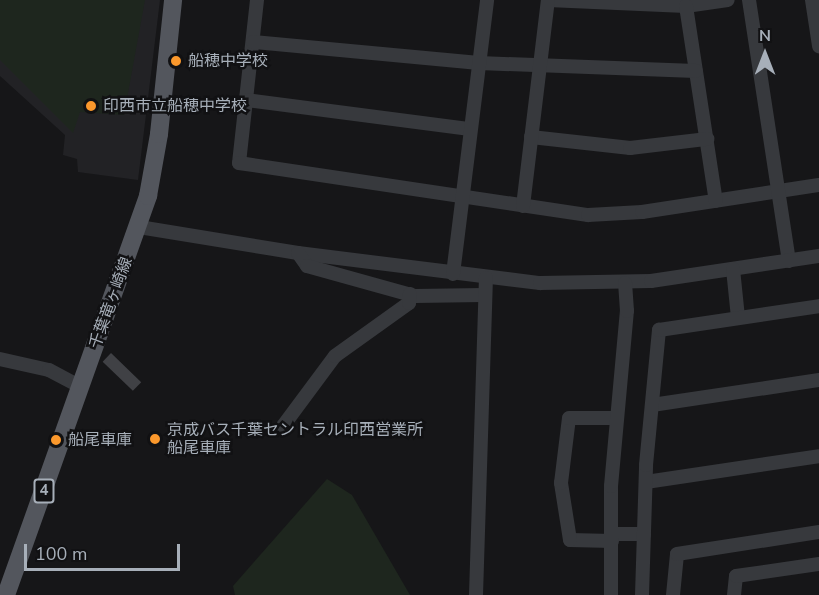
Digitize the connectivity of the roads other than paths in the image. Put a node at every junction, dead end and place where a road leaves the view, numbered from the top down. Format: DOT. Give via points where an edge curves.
graph roads {
  1 [pos="172,0"];
  2 [pos="257,0"];
  3 [pos="488,0"];
  4 [pos="548,0"];
  5 [pos="728,0"];
  6 [pos="749,0"];
  7 [pos="812,0"];
  8 [pos="686,6"];
  9 [pos="253,42"];
  10 [pos="819,46"];
  11 [pos="479,63"];
  12 [pos="540,65"];
  13 [pos="696,71"];
  14 [pos="246,100"];
  15 [pos="471,129"];
  16 [pos="531,137"];
  17 [pos="706,139"];
  18 [pos="819,185"];
  19 [pos="778,191"];
  20 [pos="462,197"];
  21 [pos="716,201"];
  22 [pos="523,206"];
  23 [pos="139,227"];
  24 [pos="298,253"];
  25 [pos="819,256"];
  26 [pos="789,261"];
  27 [pos="733,269"];
  28 [pos="453,274"];
  29 [pos="486,278"];
  30 [pos="625,283"];
  31 [pos="410,294"];
  32 [pos="483,295"];
  33 [pos="819,306"];
  34 [pos="738,317"];
  35 [pos="0,359"];
  36 [pos="819,380"];
  37 [pos="81,387"];
  38 [pos="652,405"];
  39 [pos="615,418"];
  40 [pos="283,426"];
  41 [pos="819,456"];
  42 [pos="646,482"];
  43 [pos="819,532"];
  44 [pos="644,534"];
  45 [pos="612,537"];
  46 [pos="819,564"];
  47 [pos="6,595"];
  48 [pos="476,595"];
  49 [pos="611,595"];
  50 [pos="642,595"];
  51 [pos="673,595"];
  52 [pos="734,595"];
  1 -- 23 [label="main road, 千葉竜ヶ崎線 / 4" via="156,157"];
  2 -- 9 [label="street"];
  3 -- 11 [label="street"];
  4 -- 8 [label="street"];
  4 -- 12 [label="street"];
  5 -- 8 [label="street"];
  6 -- 19 [label="street"];
  7 -- 10 [label="street"];
  8 -- 13 [label="street"];
  9 -- 11 [label="street"];
  9 -- 14 [label="street"];
  11 -- 12 [label="street"];
  11 -- 15 [label="street"];
  12 -- 13 [label="street"];
  12 -- 16 [label="street"];
  13 -- 17 [label="street"];
  14 -- 15 [label="street"];
  14 -- 20 [label="street" via="239,163"];
  15 -- 20 [label="street"];
  16 -- 17 [label="street" via="630,148"];
  16 -- 22 [label="street"];
  17 -- 21 [label="street"];
  18 -- 19 [label="street"];
  19 -- 21 [label="street"];
  19 -- 26 [label="street"];
  20 -- 22 [label="street"];
  20 -- 28 [label="street"];
  21 -- 22 [label="street" via="605,216"];
  23 -- 24 [label="street"];
  23 -- 37 [label="main road, 千葉竜ヶ崎線 / 4"];
  24 -- 28 [label="street"];
  24 -- 31 [label="street" via="307,266"];
  25 -- 26 [label="street"];
  26 -- 27 [label="street"];
  27 -- 30 [label="street"];
  27 -- 34 [label="street"];
  28 -- 29 [label="street"];
  29 -- 30 [label="street" via="540,283"];
  29 -- 32 [label="street"];
  30 -- 39 [label="street" via="627,311"];
  31 -- 32 [label="street"];
  31 -- 40 [label="street" via="409,303 335,356"];
  32 -- 48 [label="street"];
  33 -- 34 [label="street"];
  34 -- 38 [label="street" via="659,330"];
  35 -- 37 [label="street" via="49,370"];
  36 -- 38 [label="street"];
  37 -- 47 [label="main road, 千葉竜ヶ崎線 / 4"];
  38 -- 42 [label="street"];
  39 -- 45 [label="street"];
  39 -- 45 [label="street" via="569,418 561,483 570,540"];
  41 -- 42 [label="street"];
  42 -- 44 [label="street"];
  43 -- 51 [label="street" via="677,554"];
  44 -- 45 [label="street"];
  44 -- 50 [label="street"];
  45 -- 49 [label="street"];
  46 -- 52 [label="street" via="736,576"];
}
